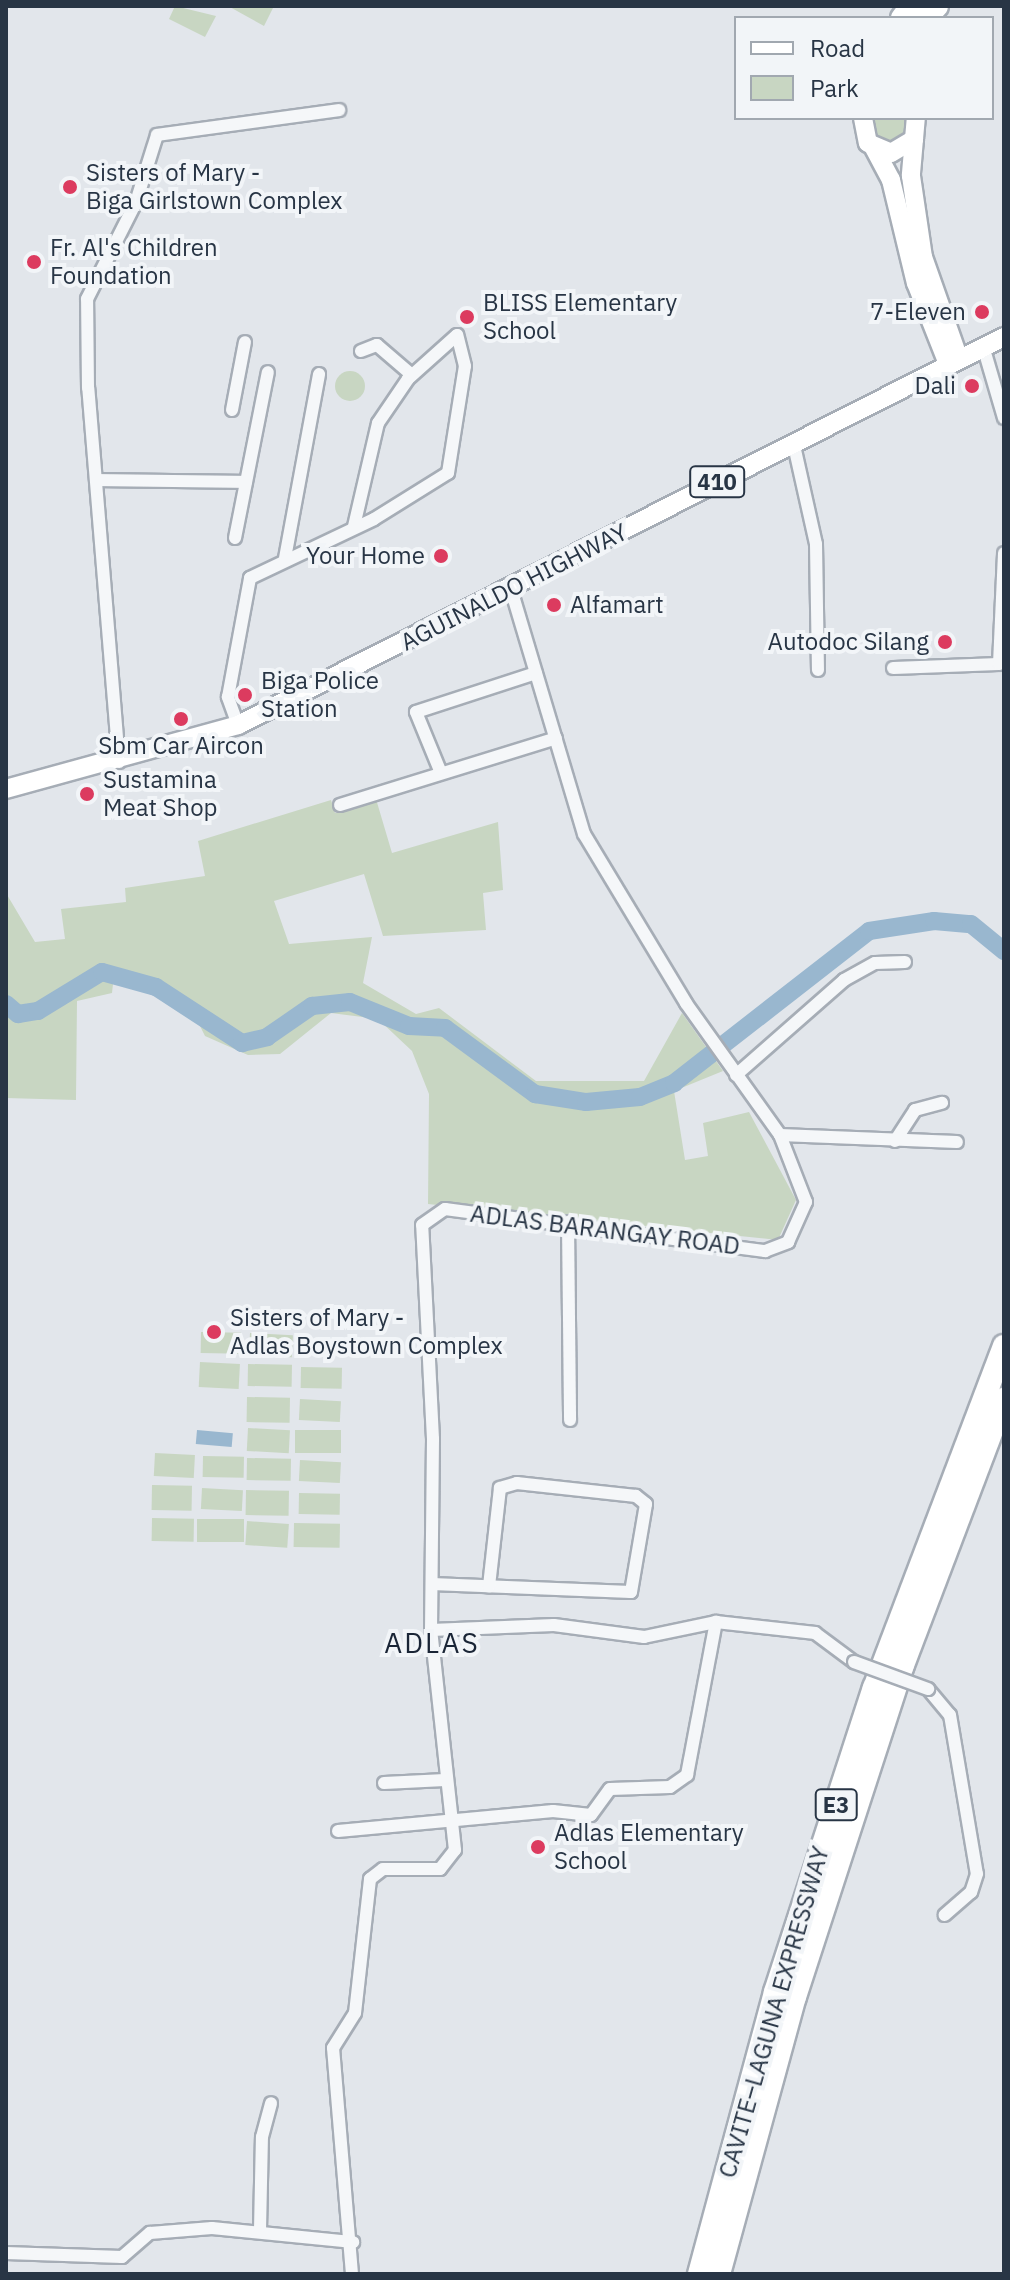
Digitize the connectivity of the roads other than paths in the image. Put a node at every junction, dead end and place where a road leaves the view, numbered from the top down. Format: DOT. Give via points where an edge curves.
graph roads {
  1 [pos="339,110"];
  2 [pos="864,120"];
  3 [pos="916,120"];
  4 [pos="914,139"];
  5 [pos="874,148"];
  6 [pos="937,320"];
  7 [pos="1004,337"];
  8 [pos="245,342"];
  9 [pos="983,346"];
  10 [pos="361,351"];
  11 [pos="953,361"];
  12 [pos="268,372"];
  13 [pos="319,374"];
  14 [pos="412,375"];
  15 [pos="924,376"];
  16 [pos="232,410"];
  17 [pos="1004,418"];
  18 [pos="793,441"];
  19 [pos="100,480"];
  20 [pos="246,482"];
  21 [pos="354,526"];
  22 [pos="235,538"];
  23 [pos="1004,553"];
  24 [pos="285,558"];
  25 [pos="511,589"];
  26 [pos="893,668"];
  27 [pos="818,670"];
  28 [pos="536,673"];
  29 [pos="238,725"];
  30 [pos="556,738"];
  31 [pos="119,763"];
  32 [pos="441,773"];
  33 [pos="6,789"];
  34 [pos="340,805"];
  35 [pos="905,962"];
  36 [pos="736,1075"];
  37 [pos="942,1103"];
  38 [pos="780,1135"];
  39 [pos="895,1141"];
  40 [pos="957,1142"];
  41 [pos="568,1222"];
  42 [pos="1004,1346"];
  43 [pos="1004,1399"];
  44 [pos="570,1420"];
  45 [pos="432,1584"];
  46 [pos="489,1586"];
  47 [pos="716,1622"];
  48 [pos="431,1630"];
  49 [pos="445,1780"];
  50 [pos="384,1783"];
  51 [pos="452,1825"];
  52 [pos="338,1831"];
  53 [pos="945,1915"];
  54 [pos="271,2103"];
  55 [pos="260,2230"];
  56 [pos="353,2242"];
  57 [pos="6,2253"];
  58 [pos="352,2274"];
  59 [pos="699,2274"];
  60 [pos="719,2274"];
  1 -- 19 [label="street" via="157,135 136,202 87,299 88,388"];
  2 -- 5 [label="main road"];
  3 -- 4 [label="main road"];
  4 -- 5 [label="main road" via="891,153"];
  4 -- 6 [label="main road" via="917,218"];
  5 -- 6 [label="main road" via="894,189"];
  6 -- 9 [label="main road"];
  6 -- 11 [label="main road"];
  6 -- 15 [label="main road"];
  7 -- 9 [label="main road, AGUINALDO HIGHWAY / 410"];
  8 -- 16 [label="street"];
  9 -- 11 [label="main road, AGUINALDO HIGHWAY / 410"];
  9 -- 17 [label="street"];
  10 -- 14 [label="street" via="377,345"];
  11 -- 15 [label="main road, AGUINALDO HIGHWAY / 410"];
  12 -- 20 [label="street"];
  13 -- 24 [label="street"];
  14 -- 21 [label="street" via="378,423"];
  14 -- 21 [label="street" via="457,335 465,366 453,463 427,489"];
  15 -- 18 [label="main road, AGUINALDO HIGHWAY / 410"];
  18 -- 25 [label="main road, AGUINALDO HIGHWAY / 410"];
  18 -- 27 [label="street" via="816,544"];
  19 -- 20 [label="street"];
  19 -- 31 [label="street"];
  20 -- 22 [label="street"];
  21 -- 24 [label="street"];
  23 -- 26 [label="street" via="999,664"];
  24 -- 29 [label="street" via="250,578 228,697"];
  25 -- 28 [label="street, ADLAS BARANGAY ROAD"];
  25 -- 29 [label="main road, AGUINALDO HIGHWAY / 410"];
  28 -- 30 [label="street, ADLAS BARANGAY ROAD"];
  28 -- 32 [label="street" via="416,712"];
  29 -- 31 [label="main road, AGUINALDO HIGHWAY / 410"];
  30 -- 32 [label="street"];
  30 -- 36 [label="street, ADLAS BARANGAY ROAD" via="584,834"];
  31 -- 33 [label="main road, AGUINALDO HIGHWAY / 410"];
  32 -- 34 [label="street"];
  35 -- 36 [label="street" via="875,963 844,980"];
  36 -- 38 [label="street, ADLAS BARANGAY ROAD"];
  37 -- 39 [label="street" via="915,1110"];
  38 -- 39 [label="street"];
  38 -- 41 [label="street, ADLAS BARANGAY ROAD" via="806,1202 796,1232 777,1248"];
  39 -- 40 [label="street"];
  41 -- 44 [label="street"];
  41 -- 45 [label="street, ADLAS BARANGAY ROAD" via="445,1209 422,1225"];
  42 -- 59 [label="highway, CAVITE–LAGUNA EXPRESSWAY / E3" via="874,1688 775,1992"];
  43 -- 60 [label="highway, CAVITE–LAGUNA EXPRESSWAY / E3" via="903,1665 795,1997"];
  45 -- 46 [label="street"];
  45 -- 48 [label="street, ADLAS BARANGAY ROAD"];
  46 -- 46 [label="street" via="500,1488 517,1483 636,1496 646,1504 634,1591"];
  47 -- 48 [label="street" via="644,1637 554,1625"];
  47 -- 51 [label="street" via="687,1775 663,1790 610,1789 591,1815 544,1811"];
  47 -- 53 [label="street, bridge" via="815,1633 854,1662 928,1689 950,1715 977,1874 971,1892"];
  48 -- 49 [label="street, ADLAS BARANGAY ROAD"];
  49 -- 50 [label="street"];
  49 -- 51 [label="street, ADLAS BARANGAY ROAD"];
  51 -- 52 [label="street"];
  51 -- 56 [label="street, ADLAS BARANGAY ROAD" via="450,1863 434,1871 383,1869 370,1879 355,2013 333,2044"];
  54 -- 55 [label="street" via="262,2137"];
  55 -- 56 [label="street"];
  55 -- 57 [label="street" via="150,2233 122,2257"];
  56 -- 58 [label="street"];
}
